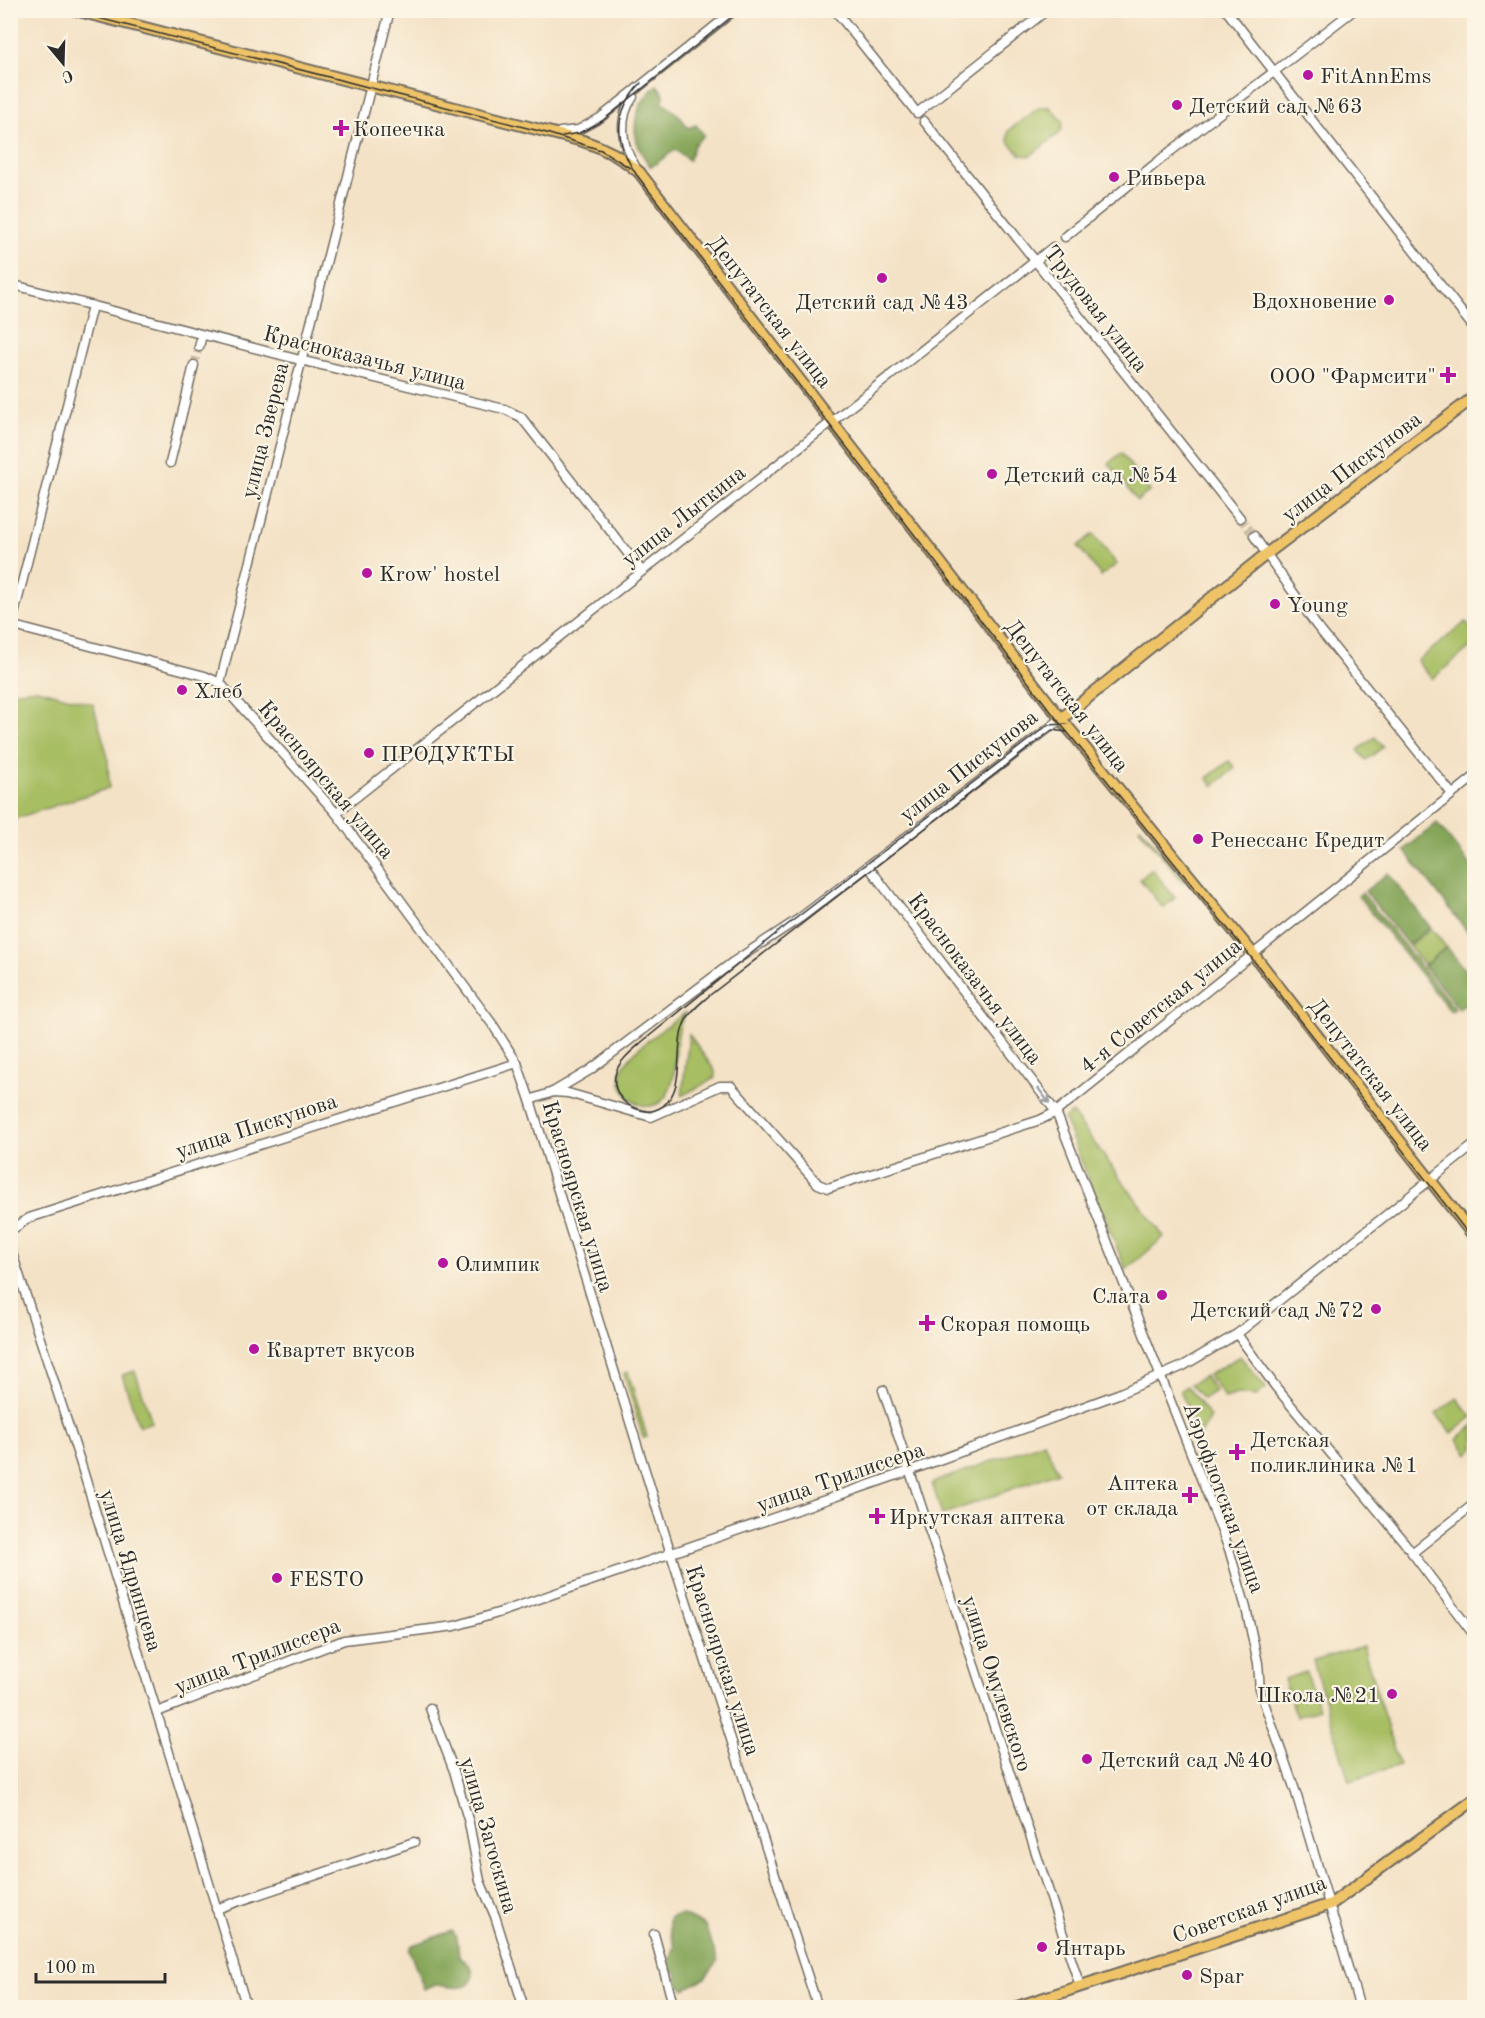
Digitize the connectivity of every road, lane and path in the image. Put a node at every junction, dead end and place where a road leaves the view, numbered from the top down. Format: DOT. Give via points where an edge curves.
graph roads {
  1 [pos="75,10"];
  2 [pos="390,10"];
  3 [pos="735,10"];
  4 [pos="835,10"];
  5 [pos="1047,10"];
  6 [pos="1226,10"];
  7 [pos="1354,10"];
  8 [pos="1273,71"];
  9 [pos="643,85"];
  10 [pos="370,87"];
  11 [pos="924,121"];
  12 [pos="543,130"];
  13 [pos="639,172"];
  14 [pos="1065,237"];
  15 [pos="1053,247"];
  16 [pos="1036,261"];
  17 [pos="10,284"];
  18 [pos="92,306"];
  19 [pos="1474,328"];
  20 [pos="202,335"];
  21 [pos="199,347"];
  22 [pos="300,360"];
  23 [pos="194,364"];
  24 [pos="1474,398"];
  25 [pos="832,422"];
  26 [pos="171,463"];
  27 [pos="1240,518"];
  28 [pos="1254,536"];
  29 [pos="1265,555"];
  30 [pos="641,570"];
  31 [pos="11,626"];
  32 [pos="220,683"];
  33 [pos="1060,719"];
  34 [pos="1474,777"];
  35 [pos="1452,794"];
  36 [pos="336,813"];
  37 [pos="868,866"];
  38 [pos="1253,954"];
  39 [pos="516,1063"];
  40 [pos="553,1092"];
  41 [pos="530,1100"];
  42 [pos="1056,1112"];
  43 [pos="1474,1145"];
  44 [pos="1431,1180"];
  45 [pos="10,1231"];
  46 [pos="1474,1236"];
  47 [pos="10,1247"];
  48 [pos="1237,1334"];
  49 [pos="1161,1376"];
  50 [pos="883,1390"];
  51 [pos="909,1471"];
  52 [pos="1474,1504"];
  53 [pos="1412,1553"];
  54 [pos="671,1554"];
  55 [pos="1474,1635"];
  56 [pos="430,1708"];
  57 [pos="157,1712"];
  58 [pos="1474,1800"];
  59 [pos="414,1842"];
  60 [pos="1331,1904"];
  61 [pos="216,1909"];
  62 [pos="654,1934"];
  63 [pos="1080,1986"];
  64 [pos="247,2007"];
  65 [pos="524,2007"];
  66 [pos="674,2007"];
  67 [pos="818,2007"];
  68 [pos="1014,2007"];
  69 [pos="1360,2007"];
  1 -- 10 [label="main road, Депутатская улица"];
  2 -- 10 [label="street, улица Зверева"];
  3 -- 9 [label="street"];
  4 -- 5 [label="street" via="917,113"];
  6 -- 8 [label="street"];
  7 -- 8 [label="street"];
  8 -- 14 [label="street"];
  8 -- 19 [label="street"];
  9 -- 12 [label="street" via="588,126 568,132"];
  9 -- 13 [label="street, Депутатская улица" via="630,99 623,123 626,148"];
  10 -- 12 [label="main road, Депутатская улица"];
  10 -- 22 [label="street, улица Зверева"];
  11 -- 16 [label="street, Трудовая улица"];
  12 -- 13 [label="main road, Депутатская улица" via="602,147"];
  13 -- 25 [label="main road, Депутатская улица"];
  15 -- 16 [label="street, улица Лыткина"];
  16 -- 25 [label="street, улица Лыткина"];
  16 -- 27 [label="street, Трудовая улица"];
  17 -- 18 [label="street, Красноказачья улица"];
  18 -- 20 [label="street, Красноказачья улица"];
  18 -- 31 [label="street"];
  20 -- 21 [label="street"];
  20 -- 22 [label="street, Красноказачья улица"];
  22 -- 30 [label="street, Красноказачья улица" via="504,409 521,417"];
  22 -- 32 [label="street, улица Зверева"];
  23 -- 26 [label="street"];
  24 -- 29 [label="main road, улица Пискунова"];
  25 -- 30 [label="street, улица Лыткина"];
  25 -- 33 [label="main road, Депутатская улица"];
  28 -- 29 [label="street"];
  29 -- 33 [label="main road, улица Пискунова"];
  29 -- 35 [label="street"];
  30 -- 36 [label="street, улица Лыткина"];
  31 -- 32 [label="street, Красноярская улица"];
  32 -- 36 [label="street, Красноярская улица"];
  33 -- 37 [label="street, улица Пискунова"];
  33 -- 38 [label="main road, Депутатская улица"];
  34 -- 35 [label="street, 4-я Советская улица"];
  35 -- 38 [label="street, 4-я Советская улица"];
  36 -- 39 [label="street, Красноярская улица" via="493,1025"];
  37 -- 40 [label="street, улица Пискунова" via="590,1070"];
  37 -- 42 [label="street, Красноказачья улица, one-way"];
  38 -- 42 [label="street, 4-я Советская улица"];
  38 -- 44 [label="main road, Депутатская улица"];
  39 -- 41 [label="street, Красноярская улица"];
  39 -- 45 [label="street, улица Пискунова" via="29,1218"];
  40 -- 41 [label="street, улица Пискунова"];
  40 -- 42 [label="street, 4-я Советская улица" via="651,1117 720,1086 731,1086 818,1184 828,1188"];
  41 -- 54 [label="street, Красноярская улица"];
  42 -- 49 [label="street, Аэрофлотская улица"];
  43 -- 44 [label="street, улица Трилиссера"];
  44 -- 46 [label="main road, Депутатская улица"];
  44 -- 48 [label="street, улица Трилиссера"];
  47 -- 57 [label="street, улица Ядринцева"];
  48 -- 49 [label="street, улица Трилиссера"];
  48 -- 53 [label="street"];
  49 -- 51 [label="street, улица Трилиссера"];
  49 -- 60 [label="street, Аэрофлотская улица" via="1240,1581 1258,1663 1260,1691"];
  50 -- 51 [label="street, улица Омулевского"];
  51 -- 54 [label="street, улица Трилиссера"];
  51 -- 63 [label="street, улица Омулевского"];
  52 -- 53 [label="street"];
  53 -- 55 [label="street"];
  54 -- 57 [label="street, улица Трилиссера" via="454,1626 344,1640"];
  54 -- 67 [label="street, Красноярская улица"];
  56 -- 65 [label="street, улица Загоскина" via="469,1823 480,1881"];
  57 -- 61 [label="street, улица Ядринцева"];
  58 -- 60 [label="main road, Советская улица"];
  59 -- 61 [label="street"];
  60 -- 63 [label="main road, Советская улица"];
  60 -- 69 [label="street, Аэрофлотская улица"];
  61 -- 64 [label="street, улица Ядринцева"];
  62 -- 66 [label="street"];
  63 -- 68 [label="main road, Советская улица"];
}
